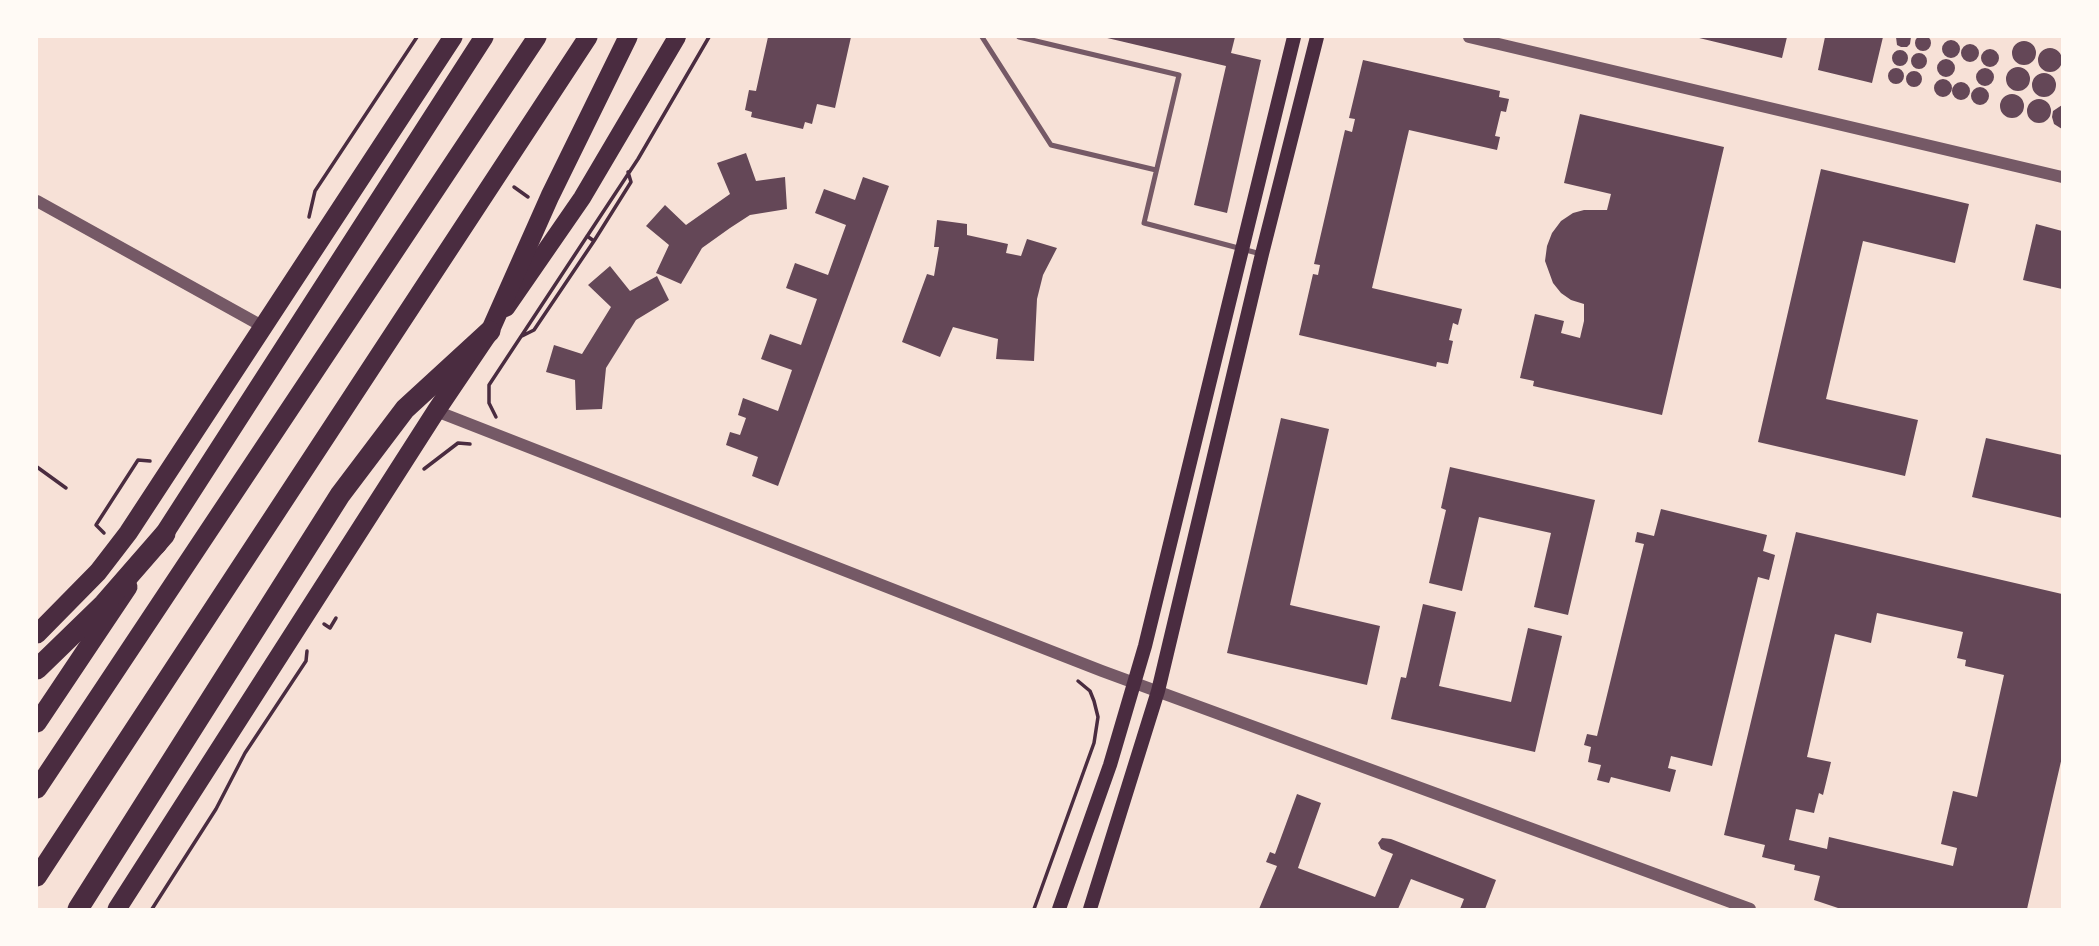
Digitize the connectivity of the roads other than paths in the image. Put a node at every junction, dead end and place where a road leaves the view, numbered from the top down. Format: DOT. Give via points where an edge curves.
graph roads {
  1 [pos="453,37"];
  2 [pos="484,37"];
  3 [pos="537,37"];
  4 [pos="588,37"];
  5 [pos="628,37"];
  6 [pos="677,37"];
  7 [pos="982,37"];
  8 [pos="1018,37"];
  9 [pos="1294,37"];
  10 [pos="1317,37"];
  11 [pos="1469,37"];
  12 [pos="1156,170"];
  13 [pos="2062,177"];
  14 [pos="37,201"];
  15 [pos="1242,248"];
  16 [pos="1262,254"];
  17 [pos="262,326"];
  18 [pos="490,331"];
  19 [pos="436,411"];
  20 [pos="165,534"];
  21 [pos="37,634"];
  22 [pos="37,669"];
  23 [pos="1135,683"];
  24 [pos="1158,691"];
  25 [pos="37,723"];
  26 [pos="37,789"];
  27 [pos="37,877"];
  28 [pos="78,909"];
  29 [pos="117,909"];
  30 [pos="1059,909"];
  31 [pos="1090,909"];
  32 [pos="1750,909"];
  1 -- 17 [label="highway"];
  2 -- 20 [label="highway"];
  3 -- 26 [label="highway"];
  4 -- 27 [label="highway"];
  5 -- 18 [label="highway"];
  6 -- 18 [label="main road" via="582,198"];
  7 -- 12 [label="lane" via="1051,145"];
  8 -- 12 [label="lane" via="1179,75"];
  9 -- 15 [label="main road"];
  10 -- 16 [label="main road"];
  11 -- 13 [label="street"];
  12 -- 15 [label="lane" via="1144,223"];
  14 -- 17 [label="street"];
  15 -- 16 [label="lane"];
  15 -- 23 [label="main road"];
  16 -- 24 [label="main road"];
  17 -- 21 [label="highway" via="128,533 98,572"];
  18 -- 19 [label="highway"];
  18 -- 28 [label="highway" via="405,409 340,495"];
  19 -- 23 [label="street"];
  19 -- 29 [label="highway"];
  20 -- 22 [label="highway" via="104,604"];
  20 -- 25 [label="highway"];
  23 -- 24 [label="street"];
  23 -- 30 [label="main road"];
  24 -- 31 [label="main road"];
  24 -- 32 [label="street"];
}
